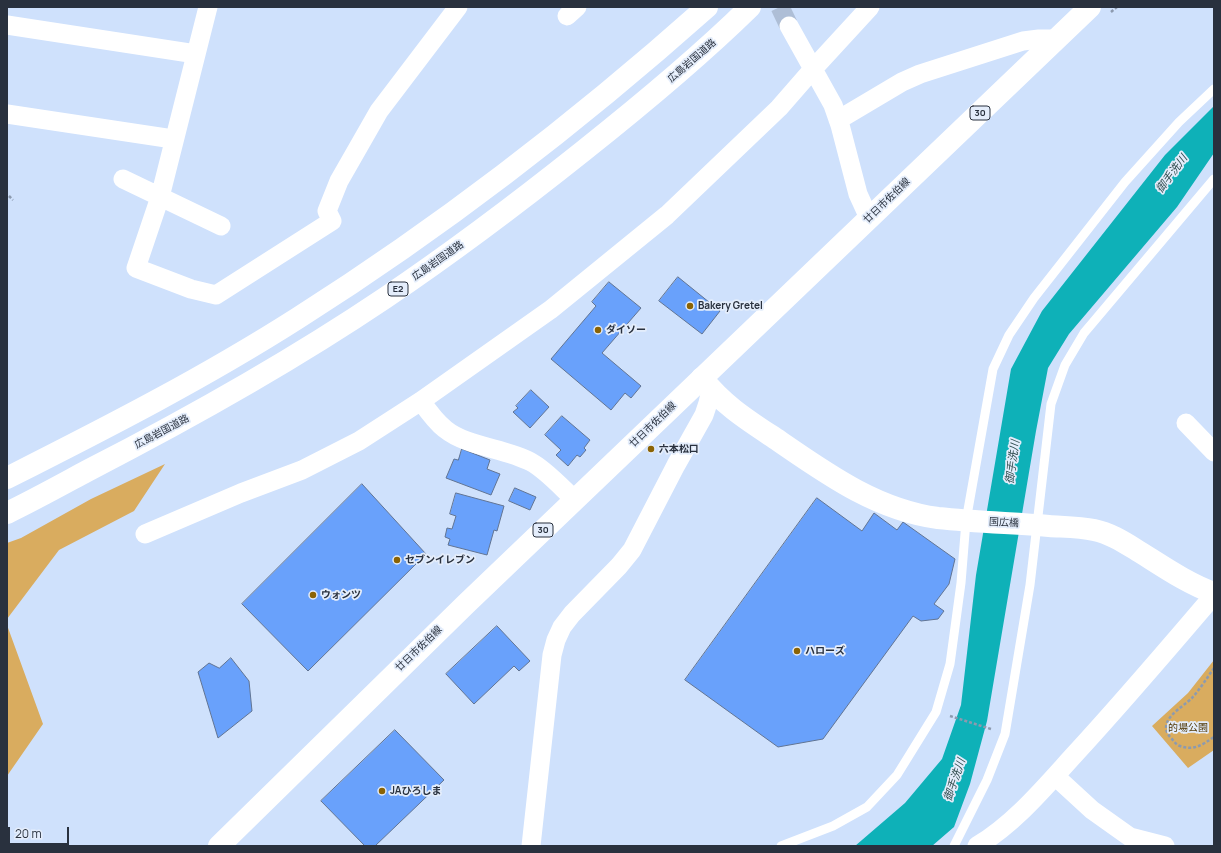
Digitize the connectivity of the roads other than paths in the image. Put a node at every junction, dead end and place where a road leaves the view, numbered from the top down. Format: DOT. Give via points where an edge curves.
graph roads {
  1 [pos="208,7"];
  2 [pos="458,7"];
  3 [pos="707,7"];
  4 [pos="750,7"];
  5 [pos="870,7"];
  6 [pos="1090,7"];
  7 [pos="7,25"];
  8 [pos="789,26"];
  9 [pos="1057,39"];
  10 [pos="196,54"];
  11 [pos="813,69"];
  12 [pos="1214,89"];
  13 [pos="7,114"];
  14 [pos="838,120"];
  15 [pos="174,140"];
  16 [pos="123,179"];
  17 [pos="1214,179"];
  18 [pos="160,197"];
  19 [pos="869,218"];
  20 [pos="221,226"];
  21 [pos="706,384"];
  22 [pos="421,401"];
  23 [pos="1186,423"];
  24 [pos="1214,452"];
  25 [pos="7,478"];
  26 [pos="575,500"];
  27 [pos="7,513"];
  28 [pos="971,521"];
  29 [pos="1035,525"];
  30 [pos="145,534"];
  31 [pos="1214,594"];
  32 [pos="1055,776"];
  33 [pos="219,846"];
  34 [pos="531,846"];
  35 [pos="781,846"];
  36 [pos="954,846"];
  37 [pos="977,846"];
  38 [pos="1164,846"];
  1 -- 10 [label="street"];
  2 -- 18 [label="street" via="379,111 339,182 328,211 332,221 216,295 136,268"];
  3 -- 25 [label="main road" via="636,69 508,172 369,272 223,364 148,406"];
  4 -- 27 [label="main road, 広島岩国道路 / E2" via="662,87 539,186 386,298 239,390"];
  5 -- 11 [label="street"];
  6 -- 9 [label="main road, 廿日市佐伯線 / 30"];
  7 -- 10 [label="street"];
  8 -- 11 [label="street"];
  9 -- 14 [label="street" via="1023,41 920,74"];
  9 -- 19 [label="main road, 廿日市佐伯線 / 30"];
  10 -- 15 [label="street"];
  11 -- 14 [label="street"];
  11 -- 22 [label="street" via="779,108 667,215 550,310"];
  12 -- 28 [label="lane" via="1179,122 1125,182 1034,298 1009,335 993,369"];
  13 -- 15 [label="street"];
  14 -- 19 [label="street" via="858,194"];
  15 -- 18 [label="street"];
  16 -- 18 [label="street"];
  17 -- 29 [label="lane" via="1084,333 1065,366 1051,404"];
  18 -- 20 [label="street"];
  19 -- 21 [label="main road, 廿日市佐伯線 / 30"];
  21 -- 26 [label="main road, 廿日市佐伯線 / 30"];
  21 -- 28 [label="main road, 国広橋" via="732,409 850,488 906,511"];
  21 -- 34 [label="street" via="708,403 704,415 632,550 572,614 562,626 556,640 552,655"];
  22 -- 26 [label="street" via="450,432 474,443 529,461"];
  22 -- 30 [label="street" via="359,441 302,470"];
  23 -- 24 [label="street"];
  26 -- 33 [label="main road, 廿日市佐伯線 / 30"];
  28 -- 29 [label="main road, 国広橋"];
  28 -- 35 [label="lane" via="950,664 936,712 897,775 867,807 833,826"];
  29 -- 31 [label="main road, 国広橋" via="1082,528 1107,534 1197,587"];
  29 -- 36 [label="lane" via="1030,585 1005,734"];
  31 -- 32 [label="street" via="1100,728"];
  32 -- 37 [label="street" via="1030,804 992,837"];
  32 -- 38 [label="street" via="1092,810 1130,837"];
}
